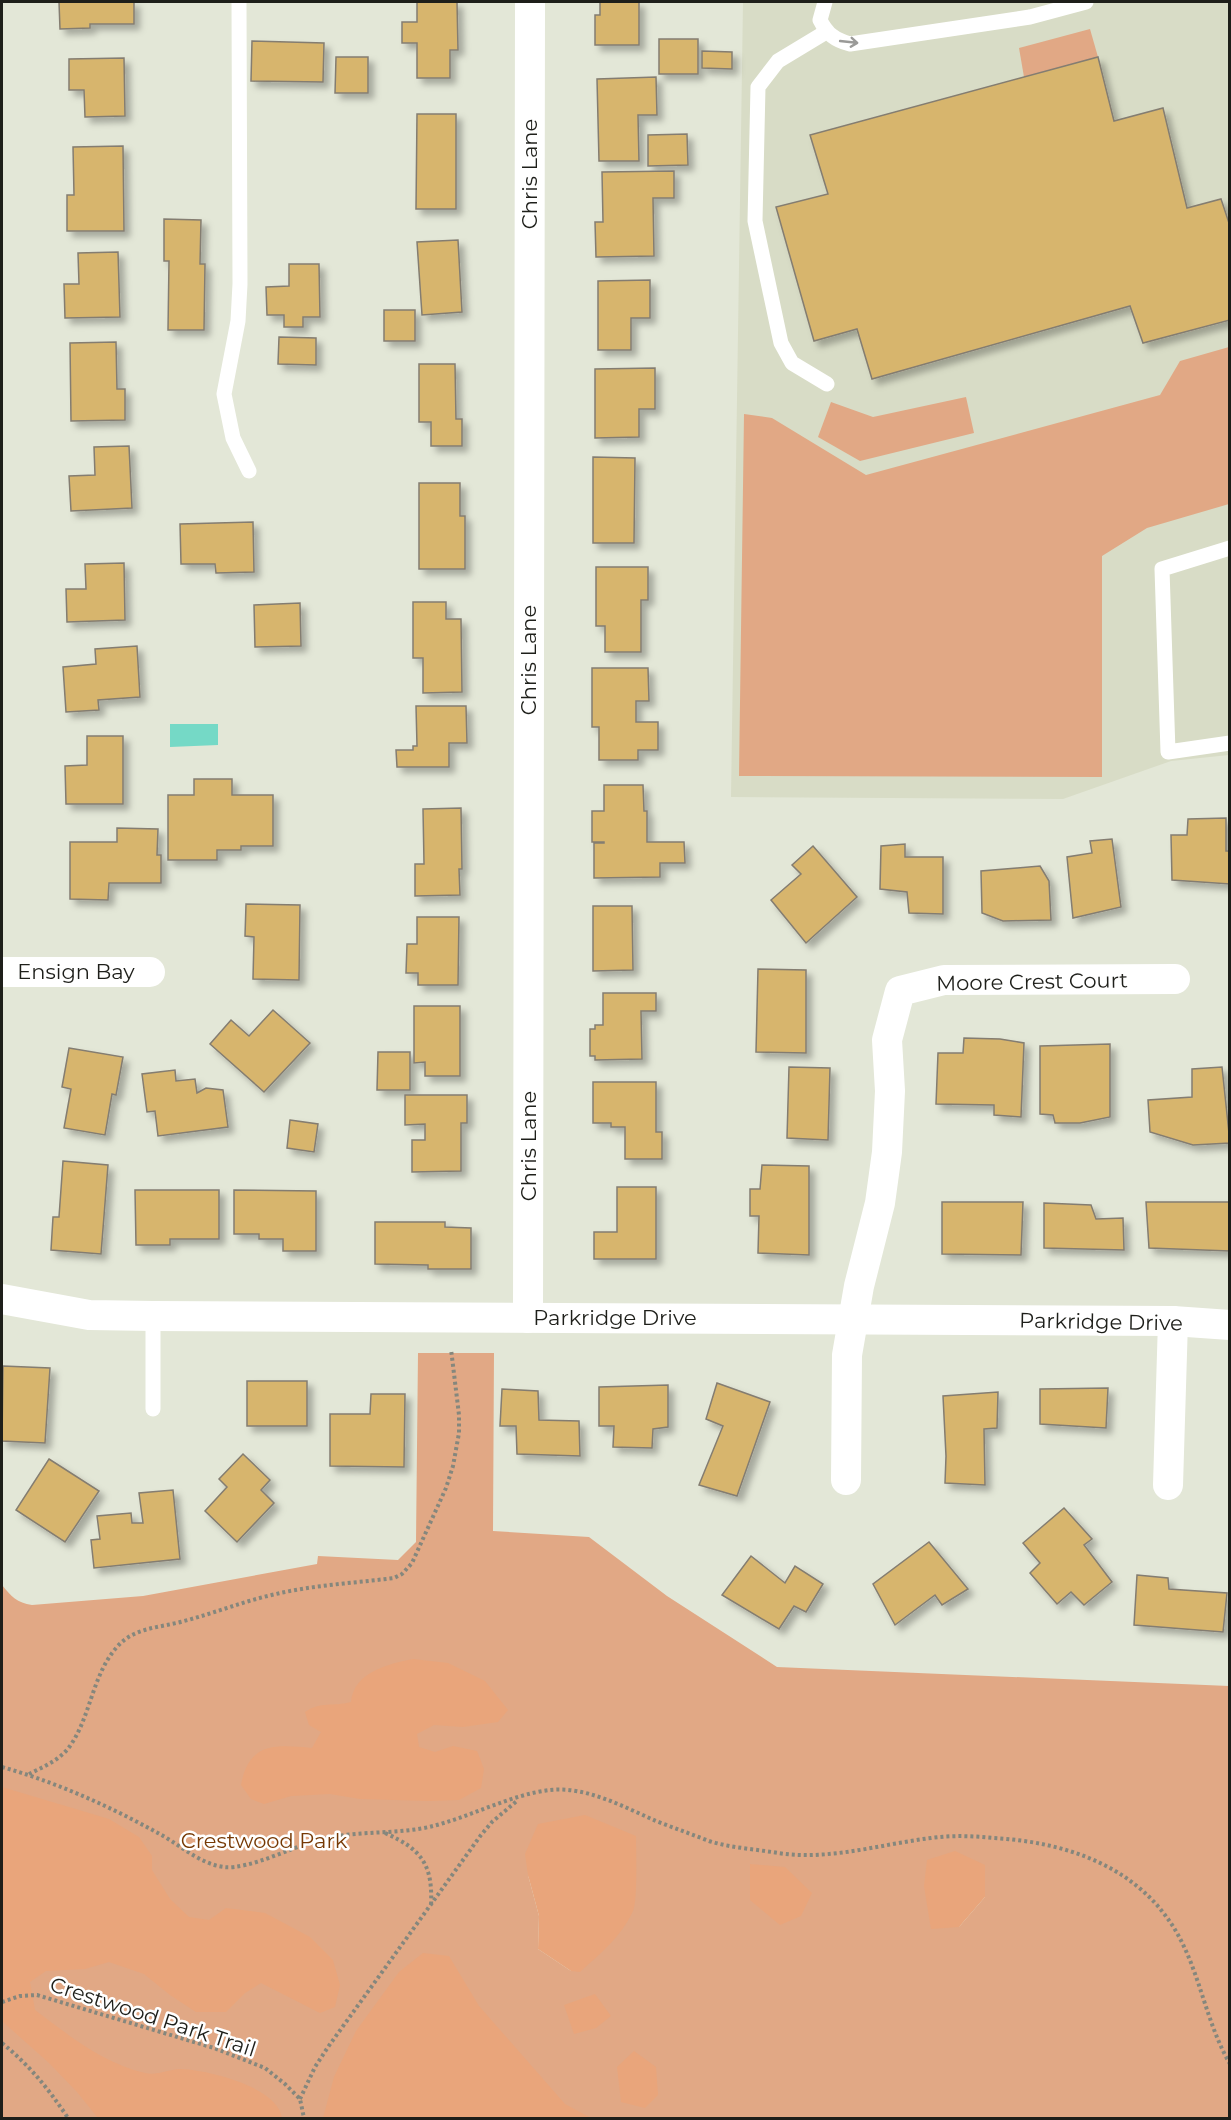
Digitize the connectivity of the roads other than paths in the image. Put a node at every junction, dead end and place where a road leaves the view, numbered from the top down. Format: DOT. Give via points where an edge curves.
graph roads {
  1 [pos="239,2"];
  2 [pos="530,2"];
  3 [pos="825,2"];
  4 [pos="1086,2"];
  5 [pos="826,32"];
  6 [pos="827,384"];
  7 [pos="249,471"];
  8 [pos="1230,548"];
  9 [pos="1230,743"];
  10 [pos="2,972"];
  11 [pos="150,972"];
  12 [pos="1175,979"];
  13 [pos="2,1299"];
  14 [pos="153,1316"];
  15 [pos="528,1318"];
  16 [pos="854,1320"];
  17 [pos="1173,1321"];
  18 [pos="1230,1325"];
  19 [pos="153,1409"];
  20 [pos="846,1480"];
  21 [pos="1168,1485"];
  1 -- 7 [label="lane" via="240,284 238,321 224,394 233,438"];
  2 -- 15 [label="street, Chris Lane"];
  3 -- 5 [label="lane" via="820,20"];
  5 -- 4 [label="lane, one-way" via="850,44 1030,17"];
  5 -- 6 [label="lane" via="778,61 758,87 755,221 781,343 792,363"];
  8 -- 9 [label="lane" via="1162,569 1168,752"];
  10 -- 11 [label="street, Ensign Bay"];
  12 -- 16 [label="street, Moore Crest Court" via="944,980 900,991 887,1040 890,1090 880,1203"];
  13 -- 14 [label="street, Parkridge Drive" via="89,1315"];
  14 -- 15 [label="street, Parkridge Drive"];
  14 -- 19 [label="lane"];
  15 -- 16 [label="street, Parkridge Drive"];
  16 -- 17 [label="street, Parkridge Drive"];
  16 -- 20 [label="street" via="847,1355"];
  17 -- 18 [label="street, Parkridge Drive"];
  17 -- 21 [label="street"];
}
